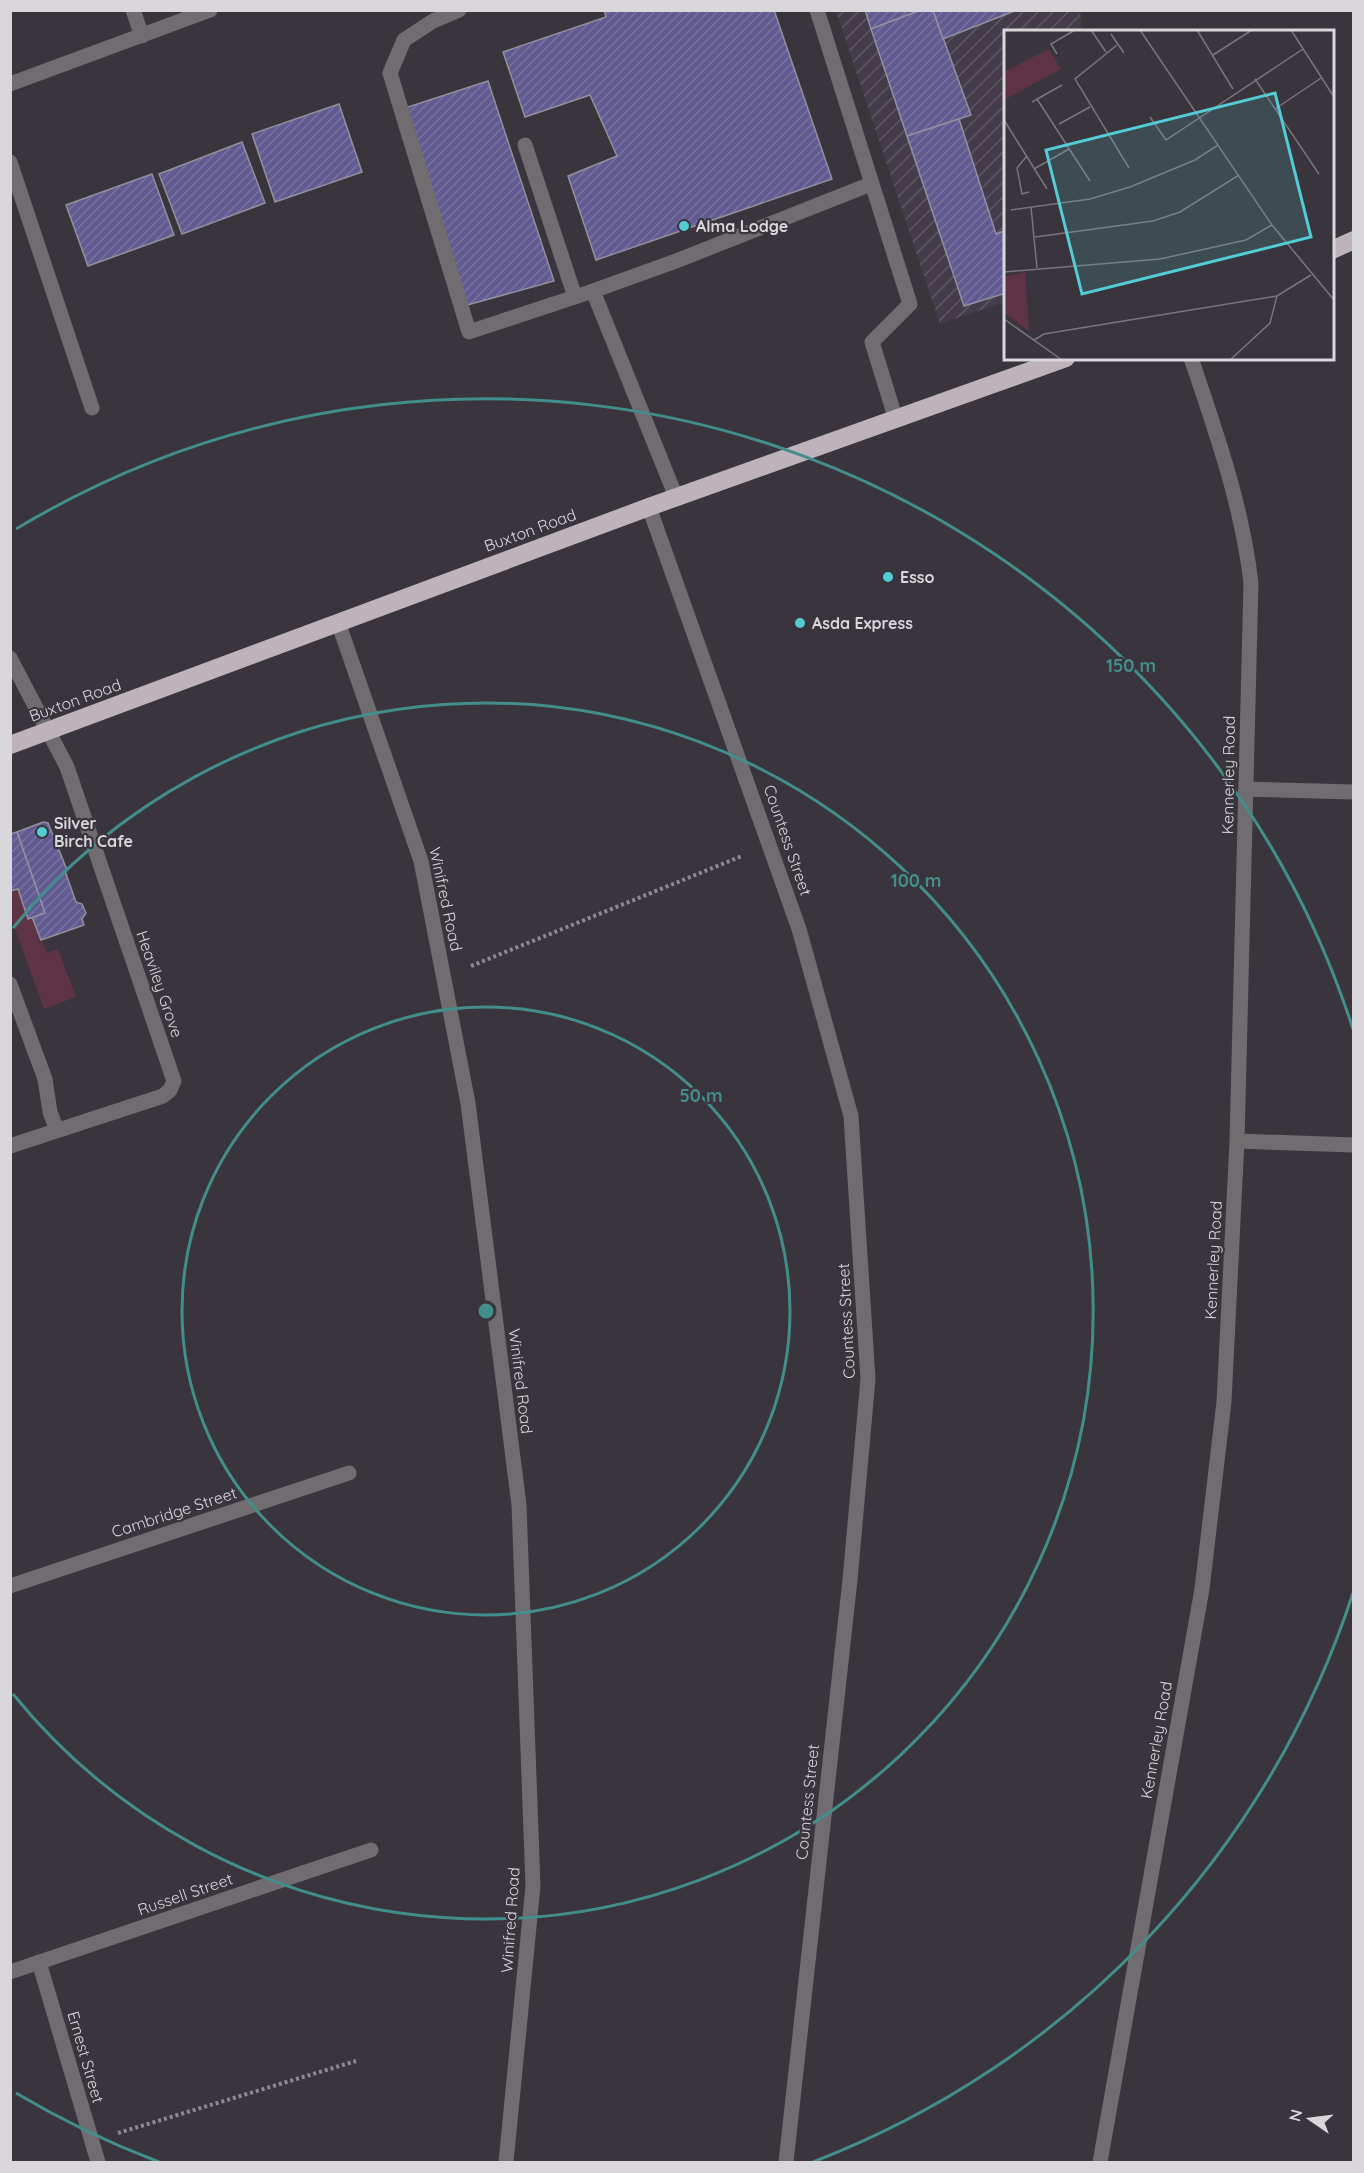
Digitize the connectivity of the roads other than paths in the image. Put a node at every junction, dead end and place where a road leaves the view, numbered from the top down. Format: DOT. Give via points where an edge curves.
graph roads {
  1 [pos="133,10"];
  2 [pos="210,10"];
  3 [pos="459,10"];
  4 [pos="817,10"];
  5 [pos="142,36"];
  6 [pos="10,84"];
  7 [pos="525,146"];
  8 [pos="10,162"];
  9 [pos="871,184"];
  10 [pos="1353,240"];
  11 [pos="1334,249"];
  12 [pos="593,291"];
  13 [pos="574,297"];
  14 [pos="1061,360"];
  15 [pos="1192,360"];
  16 [pos="92,408"];
  17 [pos="896,420"];
  18 [pos="676,497"];
  19 [pos="649,507"];
  20 [pos="338,622"];
  21 [pos="10,658"];
  22 [pos="48,731"];
  23 [pos="10,745"];
  24 [pos="1246,789"];
  25 [pos="1353,792"];
  26 [pos="10,984"];
  27 [pos="57,1130"];
  28 [pos="1237,1141"];
  29 [pos="1353,1145"];
  30 [pos="10,1146"];
  31 [pos="349,1473"];
  32 [pos="10,1586"];
  33 [pos="371,1850"];
  34 [pos="39,1962"];
  35 [pos="10,1972"];
  36 [pos="98,2163"];
  37 [pos="506,2163"];
  38 [pos="786,2163"];
  39 [pos="1100,2163"];
  1 -- 5 [label="street"];
  2 -- 5 [label="street"];
  3 -- 13 [label="street" via="404,40 390,73 469,332"];
  4 -- 9 [label="street"];
  5 -- 6 [label="street"];
  7 -- 13 [label="street"];
  8 -- 16 [label="street"];
  9 -- 12 [label="street"];
  9 -- 17 [label="street" via="910,304 872,342"];
  10 -- 11 [label="highway"];
  12 -- 13 [label="street"];
  12 -- 18 [label="street"];
  14 -- 17 [label="highway, Buxton Road"];
  15 -- 24 [label="street, Kennerley Road" via="1247,546 1251,583"];
  17 -- 18 [label="highway, Buxton Road"];
  18 -- 19 [label="highway, Buxton Road"];
  19 -- 20 [label="highway, Buxton Road"];
  19 -- 38 [label="street, Countess Street" via="799,929 851,1116 868,1379 850,1580"];
  20 -- 22 [label="highway, Buxton Road"];
  20 -- 37 [label="street, Winifred Road" via="421,861 468,1104 519,1505 533,1886"];
  21 -- 22 [label="street"];
  22 -- 23 [label="highway, Buxton Road"];
  22 -- 27 [label="street, Heaviley Grove" via="69,772 174,1081 163,1096"];
  24 -- 25 [label="street"];
  24 -- 28 [label="street, Kennerley Road"];
  26 -- 27 [label="street" via="45,1079"];
  27 -- 30 [label="street, Heaviley Grove"];
  28 -- 29 [label="street"];
  28 -- 39 [label="street, Kennerley Road" via="1224,1402 1202,1589"];
  31 -- 32 [label="street, Cambridge Street"];
  33 -- 34 [label="street, Russell Street"];
  34 -- 35 [label="street, Russell Street"];
  34 -- 36 [label="street, Ernest Street"];
}
